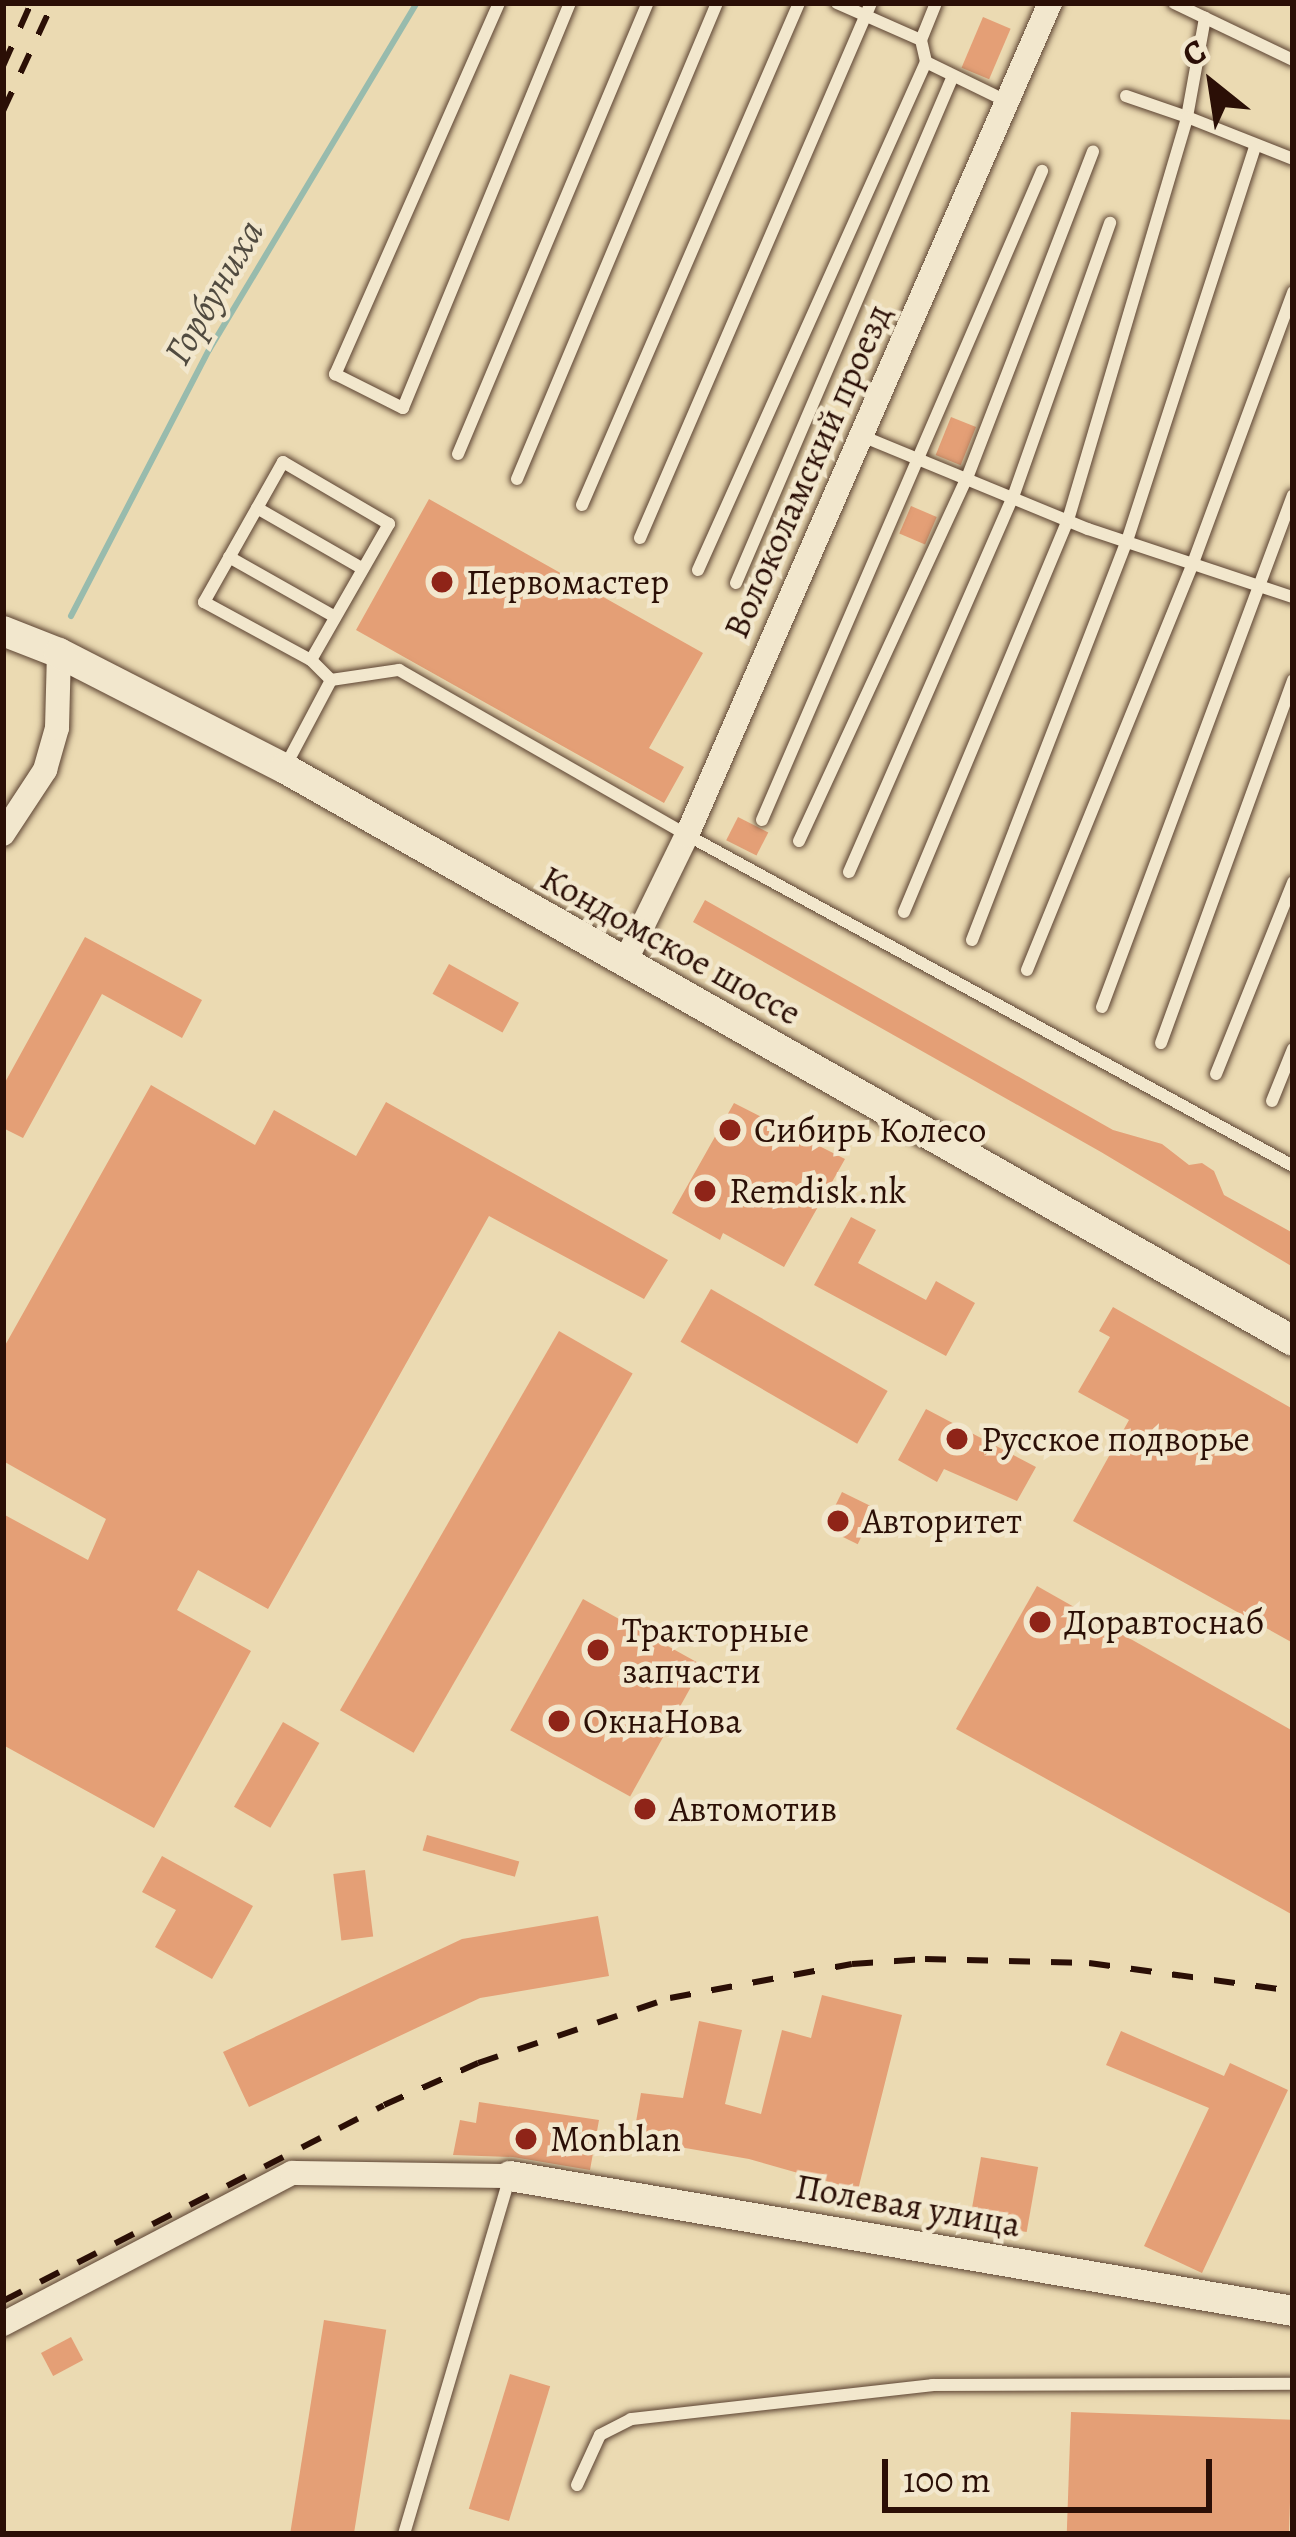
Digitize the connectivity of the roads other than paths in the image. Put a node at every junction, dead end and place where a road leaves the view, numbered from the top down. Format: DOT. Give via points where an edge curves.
graph roads {
  1 [pos="499,3"];
  2 [pos="570,3"];
  3 [pos="648,3"];
  4 [pos="717,3"];
  5 [pos="799,3"];
  6 [pos="836,3"];
  7 [pos="936,3"];
  8 [pos="1050,3"];
  9 [pos="1174,3"];
  10 [pos="869,9"];
  11 [pos="1205,18"];
  12 [pos="921,40"];
  13 [pos="1293,60"];
  14 [pos="926,62"];
  15 [pos="953,76"];
  16 [pos="1126,96"];
  17 [pos="1006,101"];
  18 [pos="1186,117"];
  19 [pos="1255,148"];
  20 [pos="1094,152"];
  21 [pos="1293,159"];
  22 [pos="1042,171"];
  23 [pos="1110,223"];
  24 [pos="1293,292"];
  25 [pos="862,436"];
  26 [pos="458,454"];
  27 [pos="922,460"];
  28 [pos="967,478"];
  29 [pos="518,479"];
  30 [pos="1293,495"];
  31 [pos="1012,497"];
  32 [pos="582,505"];
  33 [pos="257,508"];
  34 [pos="1068,520"];
  35 [pos="640,538"];
  36 [pos="1127,542"];
  37 [pos="229,557"];
  38 [pos="1193,563"];
  39 [pos="363,569"];
  40 [pos="698,570"];
  41 [pos="736,583"];
  42 [pos="1260,585"];
  43 [pos="1293,597"];
  44 [pos="335,617"];
  45 [pos="3,631"];
  46 [pos="59,653"];
  47 [pos="311,660"];
  48 [pos="332,680"];
  49 [pos="1293,680"];
  50 [pos="284,768"];
  51 [pos="762,820"];
  52 [pos="3,834"];
  53 [pos="687,835"];
  54 [pos="799,841"];
  55 [pos="849,872"];
  56 [pos="1293,882"];
  57 [pos="904,912"];
  58 [pos="972,940"];
  59 [pos="624,964"];
  60 [pos="1027,970"];
  61 [pos="1102,1007"];
  62 [pos="1161,1043"];
  63 [pos="1293,1048"];
  64 [pos="1216,1074"];
  65 [pos="1272,1100"];
  66 [pos="1293,1166"];
  67 [pos="1293,1341"];
  68 [pos="510,2176"];
  69 [pos="1293,2311"];
  70 [pos="3,2324"];
  71 [pos="1293,2384"];
  72 [pos="577,2485"];
  73 [pos="404,2534"];
  1 -- 2 [label="lane" via="335,374 403,408"];
  3 -- 26 [label="lane"];
  4 -- 29 [label="lane"];
  5 -- 32 [label="lane"];
  6 -- 10 [label="lane"];
  7 -- 12 [label="lane"];
  8 -- 17 [label="street, Волоколамский проезд"];
  9 -- 11 [label="lane"];
  10 -- 12 [label="lane"];
  10 -- 35 [label="lane"];
  11 -- 13 [label="lane"];
  11 -- 18 [label="lane"];
  12 -- 14 [label="lane"];
  14 -- 15 [label="lane"];
  14 -- 40 [label="lane"];
  15 -- 17 [label="lane"];
  15 -- 41 [label="lane"];
  16 -- 18 [label="lane"];
  17 -- 25 [label="street, Волоколамский проезд"];
  18 -- 19 [label="lane"];
  18 -- 34 [label="lane"];
  19 -- 21 [label="lane"];
  19 -- 36 [label="lane"];
  20 -- 28 [label="lane"];
  22 -- 27 [label="lane"];
  23 -- 31 [label="lane"];
  24 -- 38 [label="lane"];
  25 -- 27 [label="lane"];
  25 -- 53 [label="street, Волоколамский проезд"];
  27 -- 28 [label="lane"];
  27 -- 51 [label="lane"];
  28 -- 31 [label="lane"];
  28 -- 54 [label="lane"];
  30 -- 42 [label="lane"];
  31 -- 34 [label="lane"];
  31 -- 55 [label="lane"];
  33 -- 37 [label="lane"];
  33 -- 39 [label="lane"];
  33 -- 39 [label="lane" via="283,462 389,524"];
  34 -- 36 [label="lane"];
  34 -- 57 [label="lane"];
  36 -- 38 [label="lane"];
  36 -- 58 [label="lane"];
  37 -- 44 [label="lane"];
  37 -- 47 [label="lane" via="204,602"];
  38 -- 42 [label="lane"];
  38 -- 60 [label="lane"];
  39 -- 44 [label="lane"];
  42 -- 43 [label="lane"];
  42 -- 61 [label="lane"];
  44 -- 47 [label="lane"];
  45 -- 46 [label="street, Кондомское шоссе"];
  46 -- 50 [label="street, Кондомское шоссе"];
  46 -- 52 [label="street" via="57,728 45,770"];
  47 -- 48 [label="lane"];
  48 -- 50 [label="lane"];
  48 -- 53 [label="lane" via="398,670"];
  49 -- 62 [label="lane"];
  50 -- 59 [label="street, Кондомское шоссе"];
  53 -- 59 [label="street, Волоколамский проезд"];
  53 -- 66 [label="lane"];
  56 -- 64 [label="lane"];
  59 -- 67 [label="street, Кондомское шоссе"];
  63 -- 65 [label="lane"];
  68 -- 69 [label="street, Полевая улица"];
  68 -- 70 [label="street" via="292,2173"];
  68 -- 73 [label="lane"];
  71 -- 72 [label="lane" via="932,2385 631,2419 601,2435"];
}
